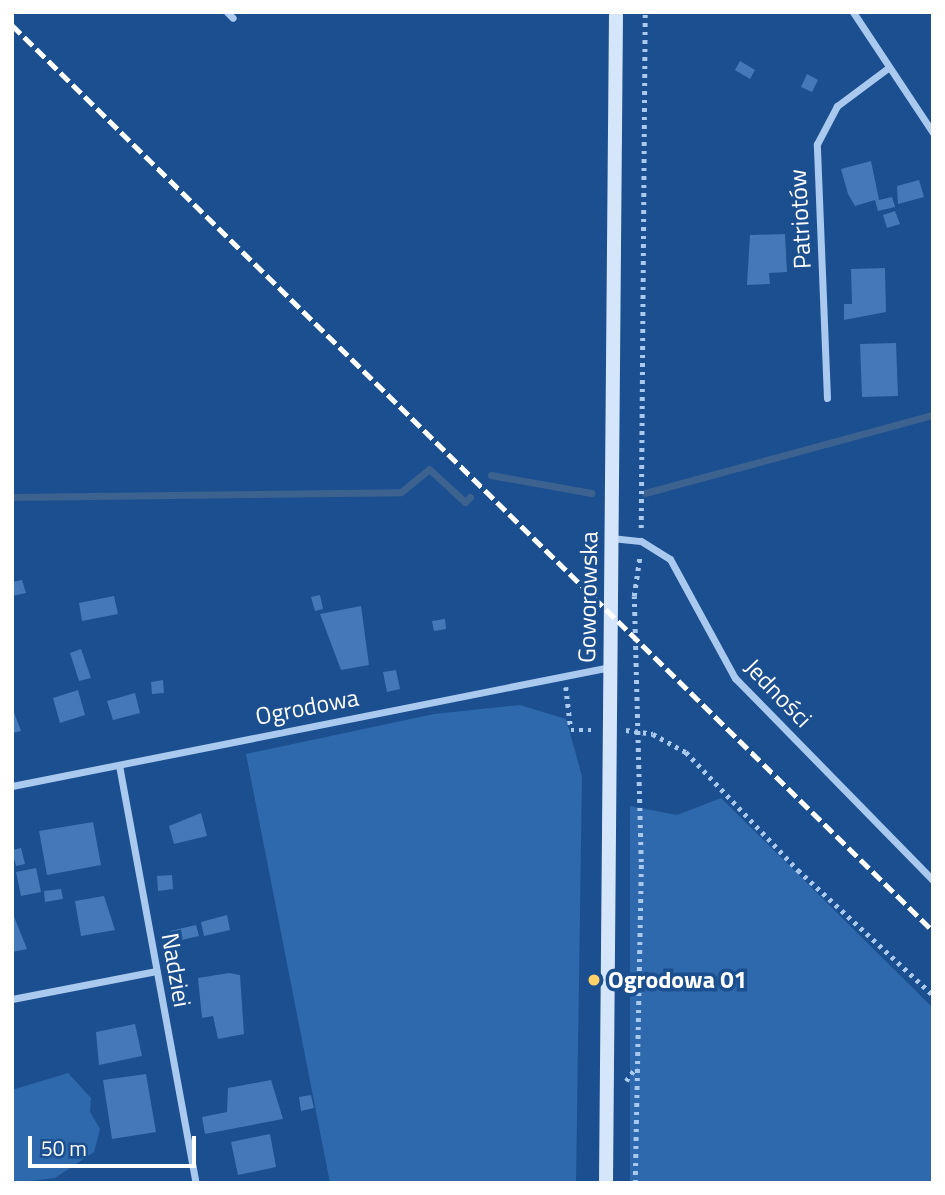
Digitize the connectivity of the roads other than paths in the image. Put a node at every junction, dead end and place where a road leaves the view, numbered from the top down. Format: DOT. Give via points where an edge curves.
graph roads {
  1 [pos="616,12"];
  2 [pos="853,12"];
  3 [pos="888,68"];
  4 [pos="933,133"];
  5 [pos="827,398"];
  6 [pos="611,538"];
  7 [pos="610,667"];
  8 [pos="119,765"];
  9 [pos="12,786"];
  10 [pos="933,880"];
  11 [pos="156,971"];
  12 [pos="12,999"];
  13 [pos="196,1183"];
  14 [pos="606,1183"];
  1 -- 6 [label="main road, Goworowska"];
  2 -- 3 [label="street"];
  3 -- 4 [label="street"];
  3 -- 5 [label="street, Patriotów" via="837,106 817,144"];
  6 -- 7 [label="main road, Goworowska"];
  6 -- 10 [label="street, Jedności" via="640,541 670,559 735,678"];
  7 -- 8 [label="street, Ogrodowa"];
  7 -- 14 [label="main road, Goworowska"];
  8 -- 9 [label="street, Ogrodowa"];
  8 -- 11 [label="street, Nadziei"];
  11 -- 12 [label="street"];
  11 -- 13 [label="street, Nadziei"];
}
